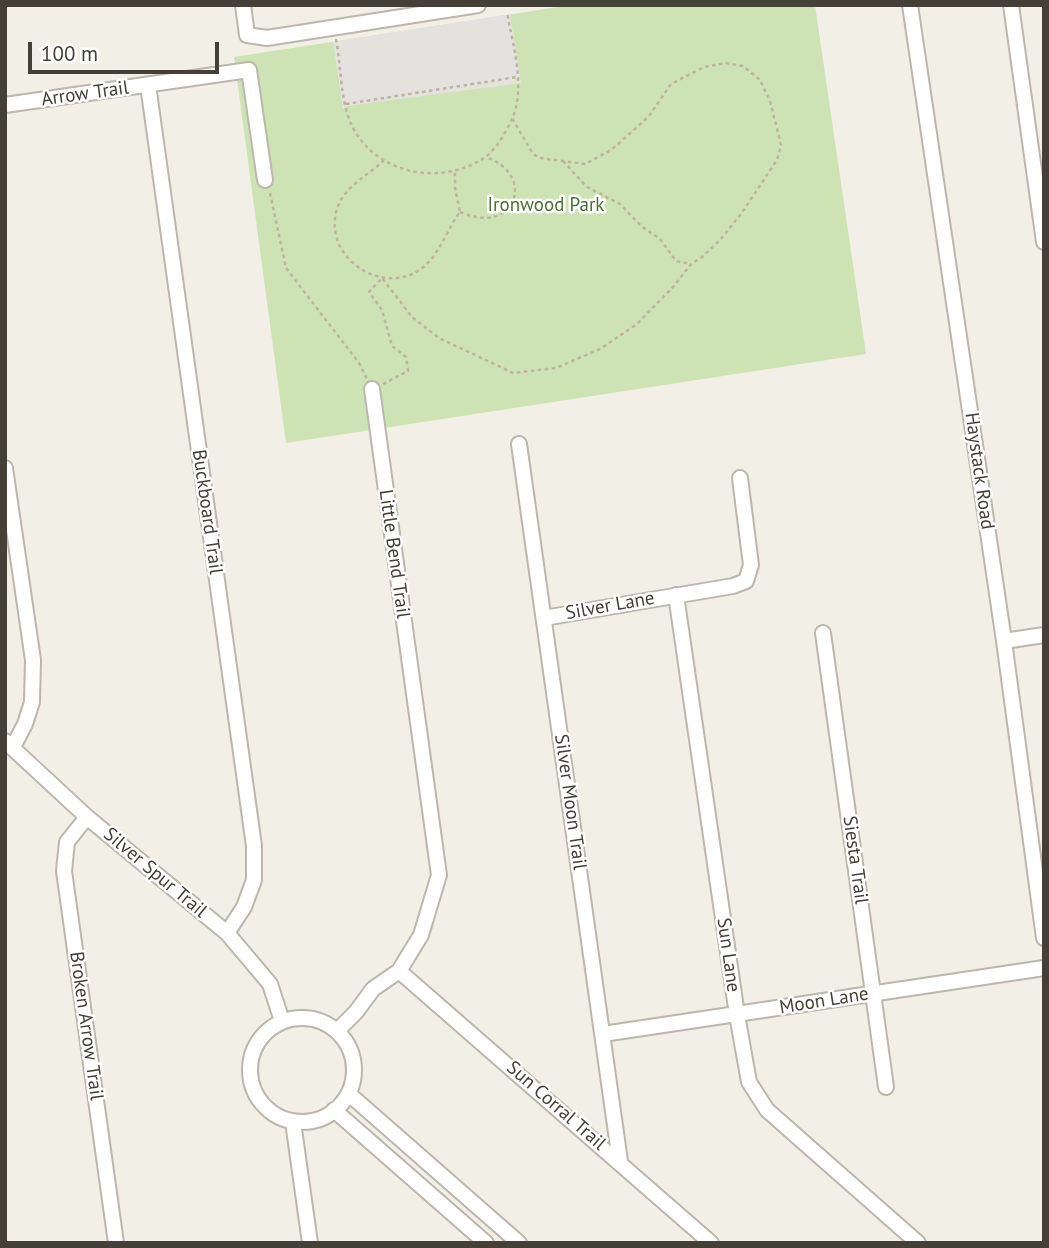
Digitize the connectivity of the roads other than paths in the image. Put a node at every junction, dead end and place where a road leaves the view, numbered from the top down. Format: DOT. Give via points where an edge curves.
graph roads {
  1 [pos="243,5"];
  2 [pos="478,5"];
  3 [pos="910,5"];
  4 [pos="1011,5"];
  5 [pos="417,10"];
  6 [pos="148,85"];
  7 [pos="5,105"];
  8 [pos="265,180"];
  9 [pos="1044,242"];
  10 [pos="372,389"];
  11 [pos="519,444"];
  12 [pos="5,468"];
  13 [pos="740,478"];
  14 [pos="676,595"];
  15 [pos="544,618"];
  16 [pos="823,633"];
  17 [pos="1044,635"];
  18 [pos="1004,641"];
  19 [pos="9,744"];
  20 [pos="87,817"];
  21 [pos="227,933"];
  22 [pos="1044,938"];
  23 [pos="1044,968"];
  24 [pos="399,971"];
  25 [pos="874,993"];
  26 [pos="737,1015"];
  27 [pos="282,1021"];
  28 [pos="337,1031"];
  29 [pos="603,1034"];
  30 [pos="886,1087"];
  31 [pos="349,1094"];
  32 [pos="334,1110"];
  33 [pos="293,1122"];
  34 [pos="620,1161"];
  35 [pos="116,1243"];
  36 [pos="310,1243"];
  37 [pos="486,1243"];
  38 [pos="519,1243"];
  39 [pos="711,1243"];
  40 [pos="918,1243"];
  1 -- 5 [label="street" via="247,36 267,38"];
  2 -- 5 [label="street"];
  3 -- 18 [label="street, Haystack Road"];
  4 -- 9 [label="street"];
  6 -- 7 [label="street, Arrow Trail"];
  6 -- 8 [label="street, Arrow Trail" via="249,70"];
  6 -- 21 [label="street, Buckboard Trail" via="254,846 254,880"];
  10 -- 24 [label="street, Little Bend Trail" via="439,875 421,935"];
  11 -- 15 [label="street, Silver Moon Trail"];
  12 -- 19 [label="street" via="33,660 32,702 25,724"];
  13 -- 14 [label="street, Silver Lane" via="751,565 746,581"];
  14 -- 15 [label="street, Silver Lane"];
  14 -- 26 [label="street, Sun Lane"];
  15 -- 29 [label="street, Silver Moon Trail"];
  16 -- 25 [label="street, Siesta Trail"];
  17 -- 18 [label="street"];
  18 -- 22 [label="street, Haystack Road"];
  19 -- 20 [label="street, Silver Spur Trail"];
  20 -- 21 [label="street, Silver Spur Trail"];
  20 -- 35 [label="street, Broken Arrow Trail" via="67,842 64,871"];
  21 -- 27 [label="street, Silver Spur Trail" via="270,984"];
  23 -- 25 [label="street, Moon Lane"];
  24 -- 28 [label="street, Little Bend Trail" via="373,989"];
  24 -- 34 [label="street, Sun Corral Trail"];
  25 -- 26 [label="street, Moon Lane"];
  25 -- 30 [label="street, Siesta Trail"];
  26 -- 29 [label="street, Moon Lane"];
  26 -- 40 [label="street, Sun Lane" via="749,1082 767,1110"];
  27 -- 28 [label="street" via="301,1017"];
  27 -- 33 [label="street" via="257,1044 250,1076 257,1097 272,1114"];
  28 -- 31 [label="street" via="352,1054"];
  29 -- 34 [label="street, Silver Moon Trail"];
  31 -- 32 [label="street"];
  31 -- 38 [label="street"];
  32 -- 33 [label="street" via="318,1120"];
  32 -- 37 [label="street"];
  33 -- 36 [label="street"];
  34 -- 39 [label="street, Sun Corral Trail"];
}
